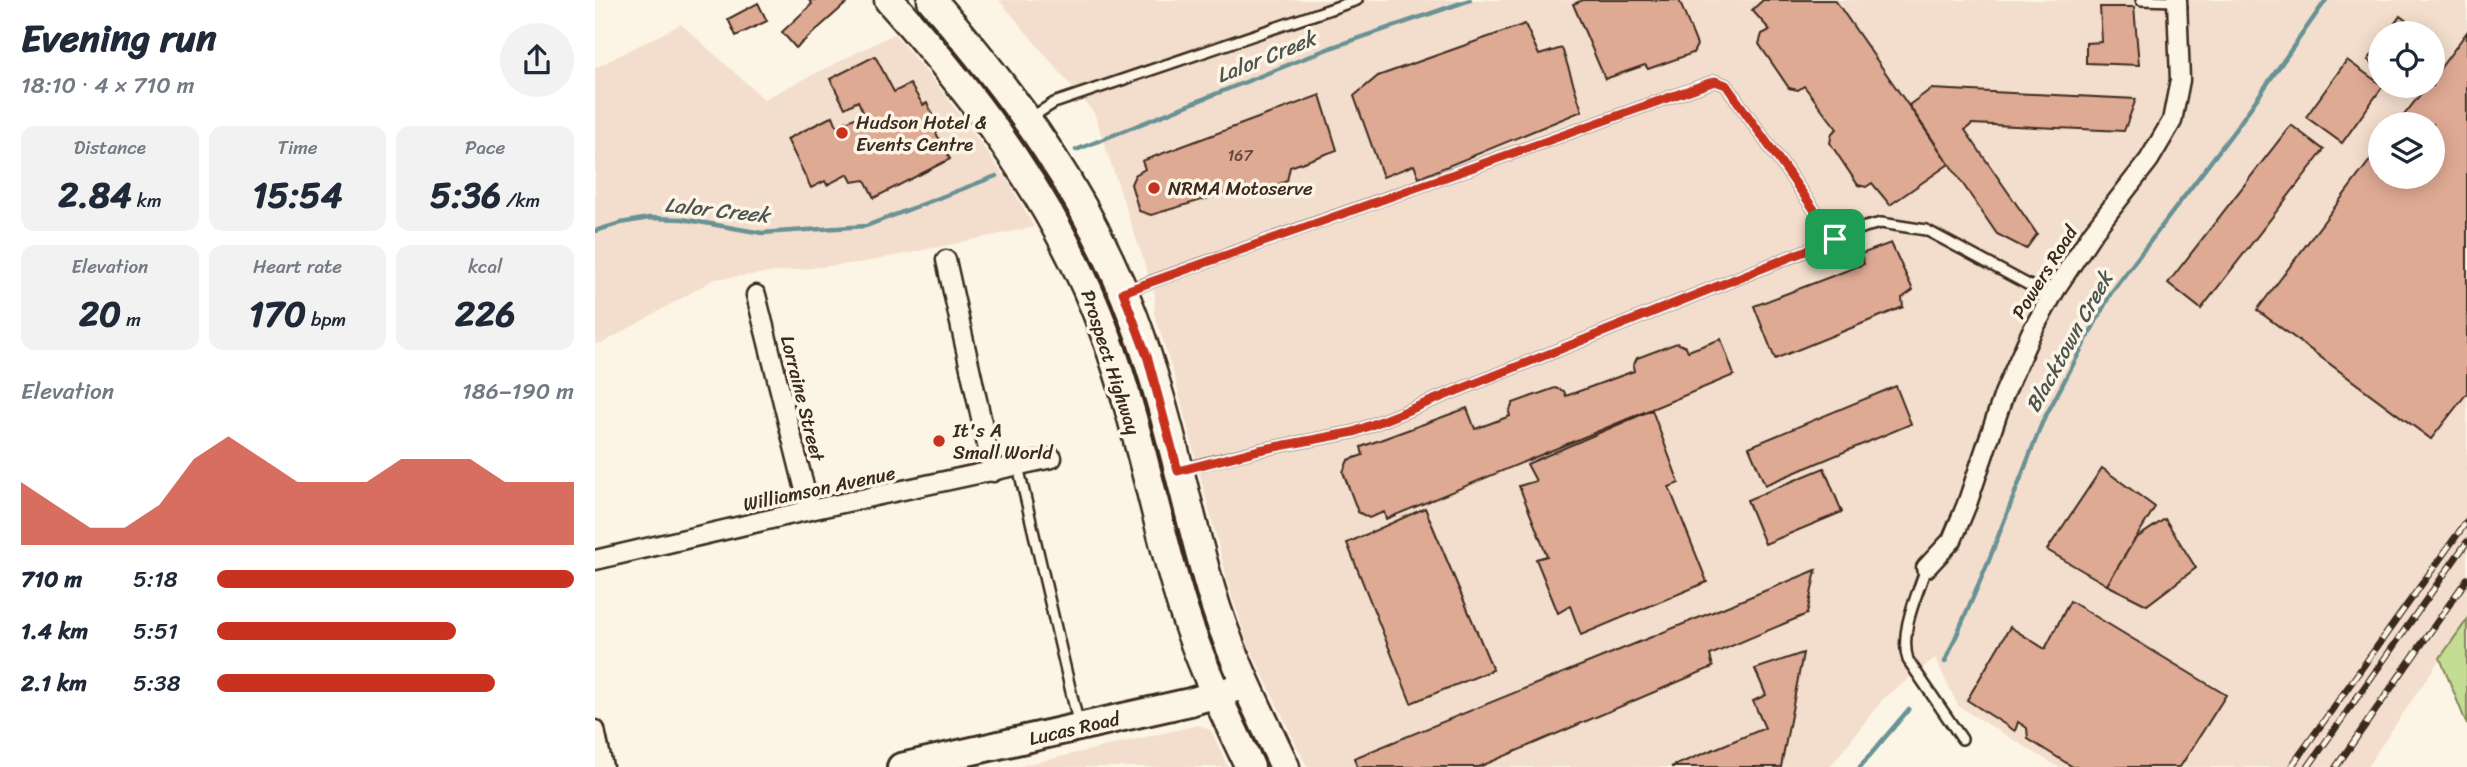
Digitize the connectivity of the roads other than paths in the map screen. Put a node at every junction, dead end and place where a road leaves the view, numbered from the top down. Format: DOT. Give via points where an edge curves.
graph roads {
  1 [pos="889,0"];
  2 [pos="932,0"];
  3 [pos="1357,0"];
  4 [pos="2141,0"];
  5 [pos="2177,0"];
  6 [pos="1028,118"];
  7 [pos="1835,239"];
  8 [pos="946,260"];
  9 [pos="1123,292"];
  10 [pos="756,295"];
  11 [pos="2051,297"];
  12 [pos="1052,458"];
  13 [pos="1019,466"];
  14 [pos="1178,471"];
  15 [pos="993,472"];
  16 [pos="810,510"];
  17 [pos="595,561"];
  18 [pos="1926,568"];
  19 [pos="1246,685"];
  20 [pos="1215,694"];
  21 [pos="1079,727"];
  22 [pos="595,730"];
  23 [pos="1962,739"];
  24 [pos="603,767"];
  25 [pos="901,767"];
  26 [pos="1250,767"];
  27 [pos="1285,767"];
  1 -- 20 [label="main road, Prospect Highway" via="1001,136 1055,223 1087,289 1122,386 1176,588"];
  2 -- 6 [label="main road, Prospect Highway"];
  3 -- 6 [label="lane" via="1054,103"];
  4 -- 5 [label="lane"];
  5 -- 11 [label="street, Powers Road" via="2180,80 2172,121 2150,160 2093,232"];
  6 -- 9 [label="main road, Prospect Highway" via="1099,236"];
  7 -- 9 [label="lane" via="1726,85 1715,81"];
  7 -- 11 [label="lane" via="1881,223 1926,230"];
  7 -- 14 [label="lane" via="1354,432"];
  8 -- 15 [label="street"];
  9 -- 14 [label="main road, Prospect Highway" via="1148,359"];
  10 -- 16 [label="street, Lorraine Street"];
  11 -- 18 [label="street, Powers Road" via="2004,394 1952,540"];
  12 -- 13 [label="street, Williamson Avenue"];
  13 -- 15 [label="street, Williamson Avenue"];
  13 -- 21 [label="lane"];
  14 -- 19 [label="main road, Prospect Highway" via="1211,594"];
  15 -- 16 [label="street, Williamson Avenue"];
  16 -- 17 [label="street, Williamson Avenue"];
  18 -- 23 [label="lane" via="1904,647 1907,660"];
  19 -- 20 [label="street, Lucas Road"];
  19 -- 27 [label="main road, Prospect Highway"];
  20 -- 21 [label="street, Lucas Road"];
  20 -- 26 [label="main road, Prospect Highway"];
  21 -- 25 [label="street, Lucas Road"];
  22 -- 24 [label="street"];
}
